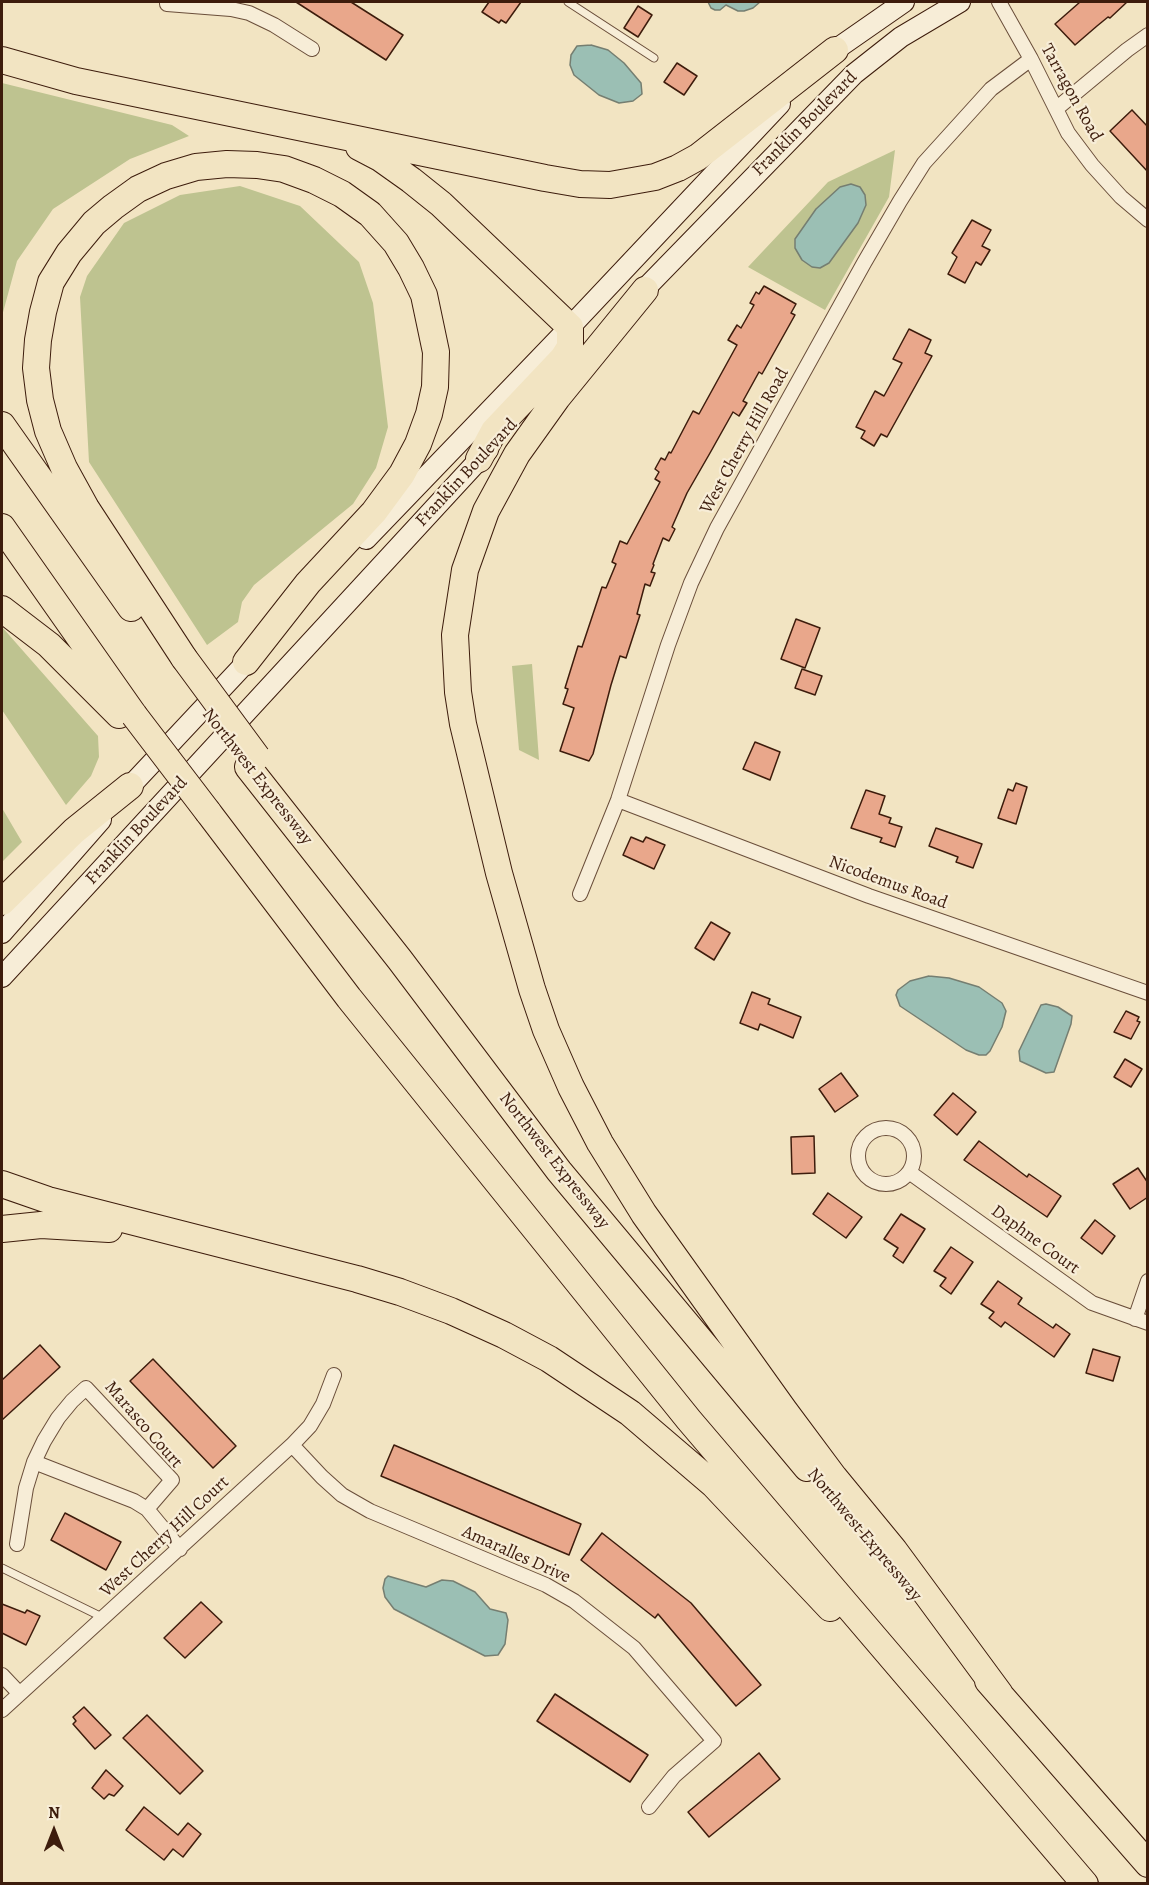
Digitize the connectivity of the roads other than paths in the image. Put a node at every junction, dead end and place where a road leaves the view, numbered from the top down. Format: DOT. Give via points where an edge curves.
graph roads {
  1 [pos="568,2"];
  2 [pos="904,2"];
  3 [pos="960,2"];
  4 [pos="999,2"];
  5 [pos="167,4"];
  6 [pos="231,5"];
  7 [pos="1148,35"];
  8 [pos="312,50"];
  9 [pos="835,50"];
  10 [pos="654,58"];
  11 [pos="1031,59"];
  12 [pos="2,60"];
  13 [pos="1056,109"];
  14 [pos="339,135"];
  15 [pos="1148,220"];
  16 [pos="645,290"];
  17 [pos="570,327"];
  18 [pos="2,425"];
  19 [pos="479,459"];
  20 [pos="2,527"];
  21 [pos="2,609"];
  22 [pos="246,662"];
  23 [pos="179,664"];
  24 [pos="131,719"];
  25 [pos="130,786"];
  26 [pos="618,800"];
  27 [pos="580,894"];
  28 [pos="2,902"];
  29 [pos="2,933"];
  30 [pos="2,977"];
  31 [pos="1148,993"];
  32 [pos="909,1172"];
  33 [pos="2,1184"];
  34 [pos="2,1228"];
  35 [pos="219,1245"];
  36 [pos="1148,1281"];
  37 [pos="1141,1321"];
  38 [pos="334,1375"];
  39 [pos="292,1445"];
  40 [pos="34,1462"];
  41 [pos="147,1509"];
  42 [pos="17,1544"];
  43 [pos="180,1549"];
  44 [pos="2,1568"];
  45 [pos="104,1618"];
  46 [pos="2,1675"];
  47 [pos="19,1693"];
  48 [pos="1000,1694"];
  49 [pos="2,1710"];
  50 [pos="650,1807"];
  51 [pos="1148,1864"];
  52 [pos="1083,1882"];
  1 -- 10 [label="lane"];
  2 -- 9 [label="main road, Franklin Boulevard"];
  3 -- 16 [label="main road, Franklin Boulevard" via="901,37 854,74"];
  4 -- 11 [label="street, Tarragon Road"];
  5 -- 6 [label="street"];
  6 -- 8 [label="street" via="274,25"];
  7 -- 13 [label="street"];
  9 -- 14 [label="highway" via="698,156 678,168 634,182 580,184"];
  9 -- 17 [label="main road, Franklin Boulevard"];
  11 -- 13 [label="street, Tarragon Road"];
  11 -- 26 [label="street, West Cherry Hill Road" via="991,89 924,163 864,263 717,528 691,583"];
  12 -- 14 [label="highway" via="76,81"];
  13 -- 15 [label="street, Tarragon Road" via="1092,165"];
  14 -- 17 [label="highway" via="380,158 441,204"];
  16 -- 19 [label="main road, Franklin Boulevard"];
  16 -- 48 [label="highway" via="517,454 486,511 465,570 455,635 458,692 499,873 546,1030 600,1143 645,1214 784,1410"];
  17 -- 19 [label="highway" via="570,347 563,358 494,431"];
  17 -- 22 [label="main road, Franklin Boulevard"];
  18 -- 23 [label="highway, Northwest Expressway"];
  19 -- 30 [label="main road, Franklin Boulevard"];
  20 -- 24 [label="highway"];
  21 -- 24 [label="highway" via="49,645"];
  22 -- 23 [label="highway" via="402,474 429,414 436,352 424,295 396,243 370,214 342,194 284,169 227,164 166,176 138,189 94,223 51,282 38,340 40,400 64,468"];
  22 -- 25 [label="main road, Franklin Boulevard"];
  23 -- 48 [label="highway, Northwest Expressway" via="559,1171"];
  24 -- 52 [label="highway, bridge" via="176,770 349,998 689,1420"];
  25 -- 28 [label="highway" via="74,831"];
  25 -- 29 [label="main road, Franklin Boulevard"];
  26 -- 27 [label="street, West Cherry Hill Road"];
  26 -- 31 [label="street, Nicodemus Road" via="869,896"];
  32 -- 32 [label="street" via="914,1153 900,1131 881,1128 863,1140 858,1161 872,1181 894,1183"];
  32 -- 37 [label="street, Daphne Court" via="1092,1303"];
  33 -- 35 [label="highway"];
  34 -- 35 [label="highway" via="80,1226"];
  35 -- 52 [label="highway" via="308,1265 452,1311 549,1359 630,1413 712,1484"];
  36 -- 37 [label="street"];
  38 -- 39 [label="street, West Cherry Hill Court" via="310,1426"];
  39 -- 43 [label="street, West Cherry Hill Court"];
  39 -- 50 [label="street, Amaralles Drive" via="342,1495 369,1511 546,1585 574,1601 634,1648 714,1741 674,1776"];
  40 -- 41 [label="street" via="112,1491"];
  40 -- 41 [label="street, Marasco Court" via="58,1418 86,1388 172,1480"];
  40 -- 42 [label="street, Marasco Court"];
  41 -- 43 [label="street"];
  43 -- 45 [label="street, West Cherry Hill Court"];
  44 -- 45 [label="lane"];
  45 -- 47 [label="street, West Cherry Hill Court"];
  46 -- 47 [label="street"];
  47 -- 49 [label="street, West Cherry Hill Court"];
  48 -- 51 [label="highway, Northwest Expressway"];
}
